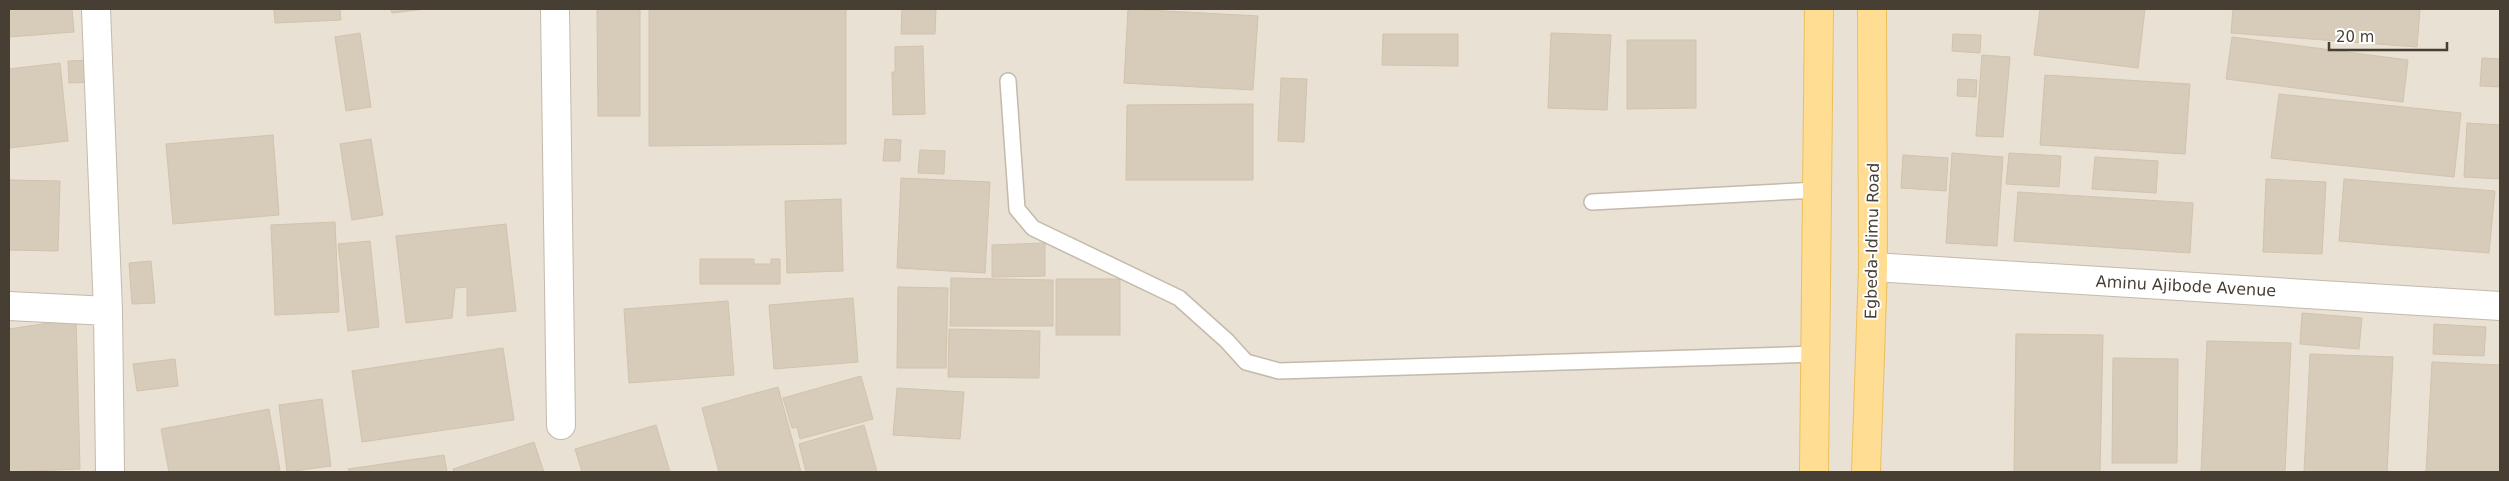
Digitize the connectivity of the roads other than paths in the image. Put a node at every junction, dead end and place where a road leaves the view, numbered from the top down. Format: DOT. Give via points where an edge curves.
graph roads {
  1 [pos="96,9"];
  2 [pos="556,9"];
  3 [pos="1819,9"];
  4 [pos="1872,9"];
  5 [pos="1008,81"];
  6 [pos="1817,190"];
  7 [pos="1592,202"];
  8 [pos="1873,267"];
  9 [pos="9,306"];
  10 [pos="2500,306"];
  11 [pos="108,311"];
  12 [pos="1816,354"];
  13 [pos="561,425"];
  14 [pos="110,472"];
  15 [pos="1814,472"];
  16 [pos="1866,472"];
  1 -- 11 [label="street"];
  2 -- 13 [label="street"];
  3 -- 6 [label="main road"];
  4 -- 8 [label="main road, Egbeda-Idimu Road"];
  5 -- 12 [label="lane" via="1017,209 1032,228 1179,298 1227,340 1246,362 1279,371"];
  6 -- 7 [label="lane"];
  6 -- 12 [label="main road"];
  8 -- 10 [label="street, Aminu Ajibode Avenue"];
  8 -- 16 [label="main road, Egbeda-Idimu Road"];
  9 -- 11 [label="street"];
  11 -- 14 [label="street"];
  12 -- 15 [label="main road"];
}
